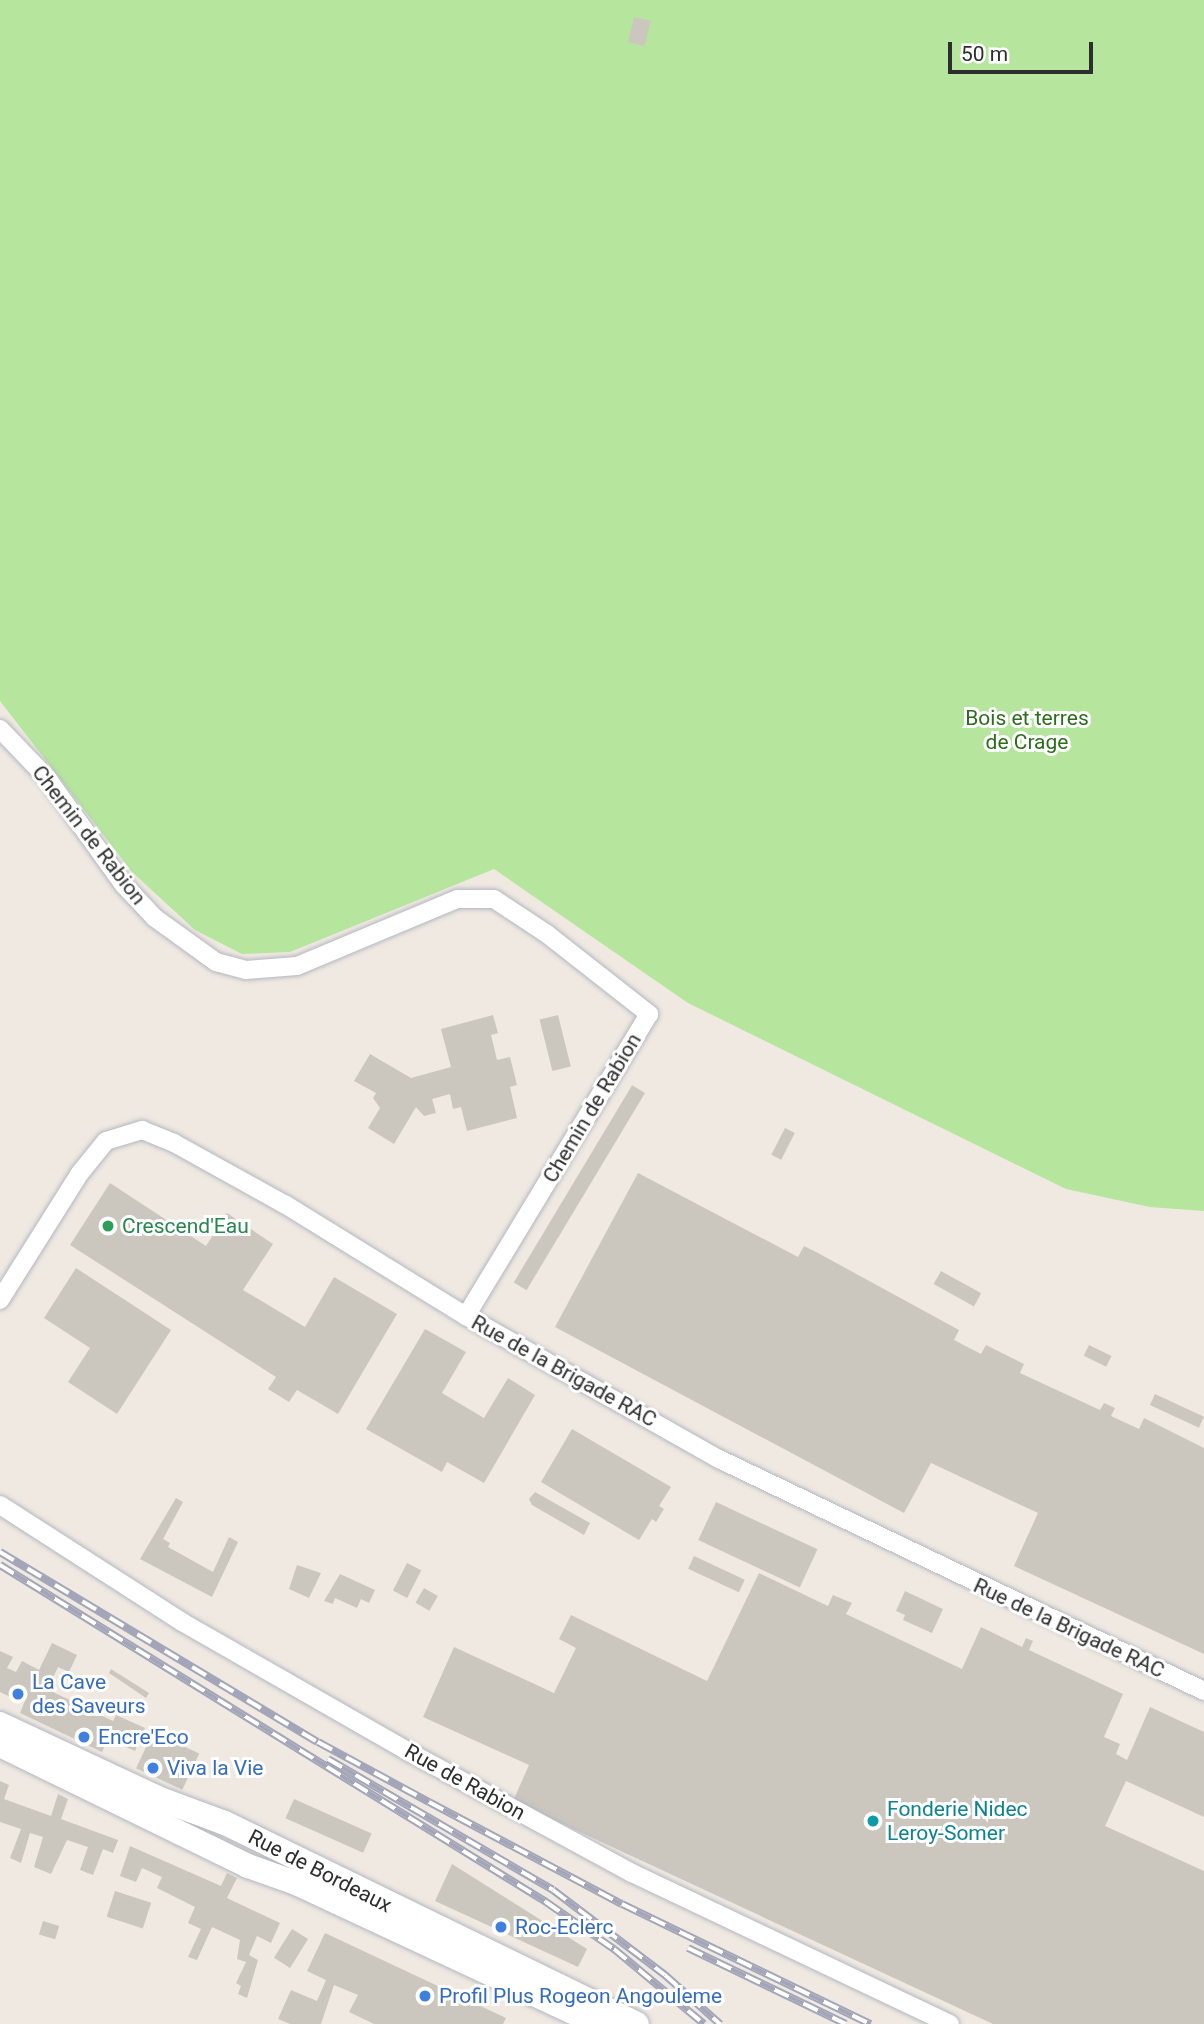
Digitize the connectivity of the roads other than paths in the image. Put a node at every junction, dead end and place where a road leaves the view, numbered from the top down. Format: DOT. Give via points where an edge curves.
graph roads {
  1 [pos="0,729"];
  2 [pos="0,1300"];
  3 [pos="466,1316"];
  4 [pos="0,1505"];
  5 [pos="1204,1691"];
  6 [pos="0,1724"];
  7 [pos="0,1745"];
  8 [pos="598,2024"];
  9 [pos="637,2024"];
  10 [pos="950,2024"];
  1 -- 3 [label="street, Chemin de Rabion" via="47,778 124,885 156,918 216,962 246,970 297,966 457,899 494,899 649,1014"];
  2 -- 3 [label="street, Rue de la Brigade RAC" via="80,1173 106,1142 142,1130 286,1205"];
  3 -- 5 [label="street, Rue de la Brigade RAC" via="719,1459"];
  4 -- 10 [label="street, Rue de Rabion" via="182,1622 409,1752 632,1873"];
  6 -- 9 [label="main road, Rue de Bordeaux"];
  7 -- 8 [label="main road, Rue de Bordeaux"];
}
